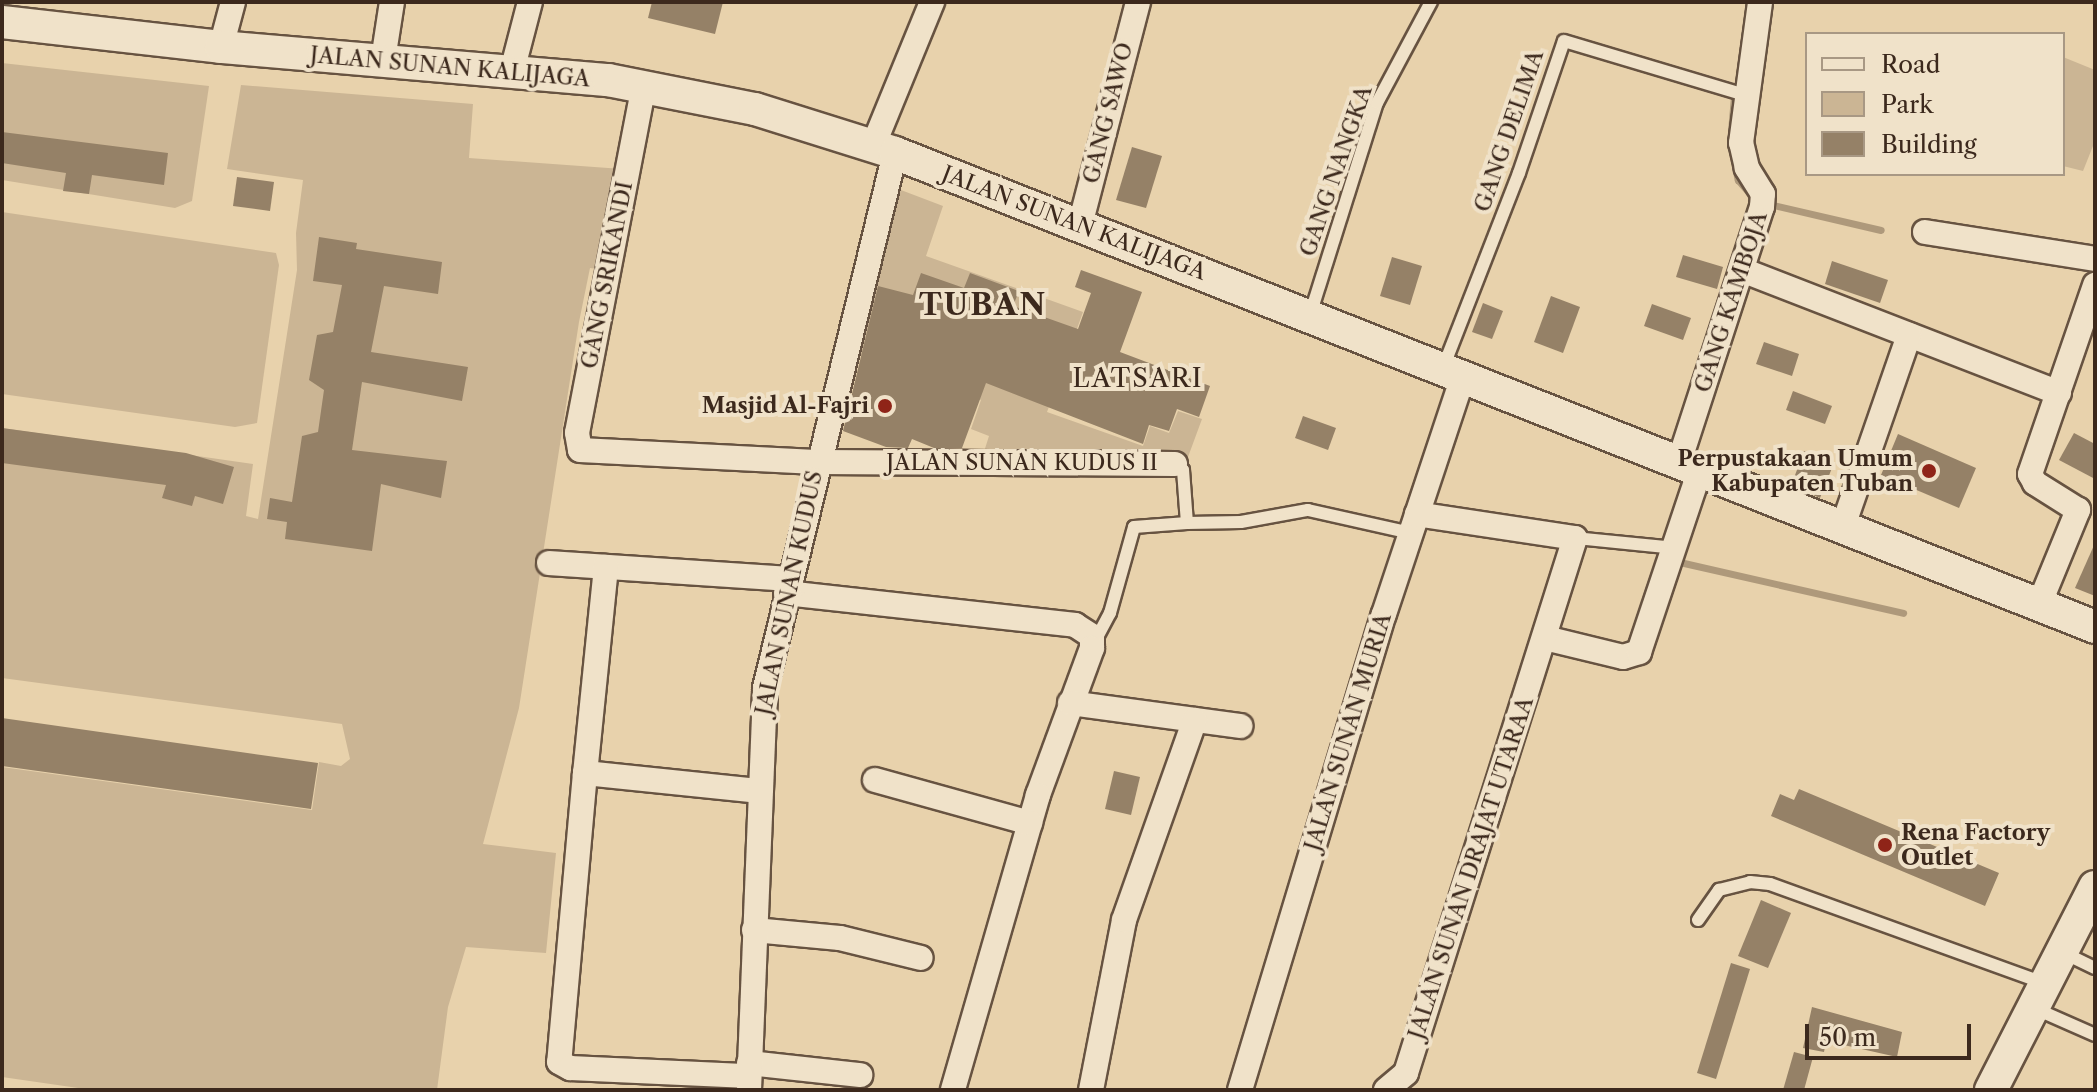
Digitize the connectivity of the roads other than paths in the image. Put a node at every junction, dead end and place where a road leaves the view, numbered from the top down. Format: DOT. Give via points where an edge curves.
graph roads {
  1 [pos="233,2"];
  2 [pos="392,2"];
  3 [pos="530,2"];
  4 [pos="932,2"];
  5 [pos="1138,2"];
  6 [pos="1431,2"];
  7 [pos="1760,2"];
  8 [pos="2,22"];
  9 [pos="221,47"];
  10 [pos="383,60"];
  11 [pos="512,71"];
  12 [pos="644,85"];
  13 [pos="1745,95"];
  14 [pos="884,149"];
  15 [pos="1080,225"];
  16 [pos="1925,232"];
  17 [pos="2095,259"];
  18 [pos="1742,270"];
  19 [pos="2095,285"];
  20 [pos="1310,315"];
  21 [pos="1909,335"];
  22 [pos="1453,372"];
  23 [pos="2059,393"];
  24 [pos="593,454"];
  25 [pos="816,462"];
  26 [pos="1175,464"];
  27 [pos="1690,466"];
  28 [pos="1187,523"];
  29 [pos="1414,523"];
  30 [pos="1843,526"];
  31 [pos="1575,538"];
  32 [pos="1673,557"];
  33 [pos="549,563"];
  34 [pos="606,567"];
  35 [pos="788,586"];
  36 [pos="2039,605"];
  37 [pos="2095,627"];
  38 [pos="1545,638"];
  39 [pos="1093,644"];
  40 [pos="1070,703"];
  41 [pos="1195,720"];
  42 [pos="1240,726"];
  43 [pos="585,773"];
  44 [pos="875,780"];
  45 [pos="758,791"];
  46 [pos="1030,823"];
  47 [pos="2095,888"];
  48 [pos="1698,920"];
  49 [pos="754,930"];
  50 [pos="2061,952"];
  51 [pos="921,958"];
  52 [pos="2095,968"];
  53 [pos="2039,995"];
  54 [pos="2095,1035"];
  55 [pos="860,1075"];
  56 [pos="749,1076"];
  57 [pos="633,1080"];
  58 [pos="953,1090"];
  59 [pos="1091,1090"];
  60 [pos="1240,1090"];
  61 [pos="1386,1090"];
  62 [pos="1991,1090"];
  1 -- 9 [label="street"];
  2 -- 10 [label="street"];
  3 -- 11 [label="street"];
  4 -- 14 [label="street, JALAN SUNAN KUDUS"];
  5 -- 15 [label="street, GANG SAWO"];
  6 -- 20 [label="lane, GANG NANGKA" via="1377,103"];
  7 -- 13 [label="street, GANG KAMBOJA"];
  8 -- 9 [label="main road, JALAN SUNAN KALIJAGA"];
  9 -- 10 [label="main road, JALAN SUNAN KALIJAGA"];
  10 -- 11 [label="main road, JALAN SUNAN KALIJAGA"];
  11 -- 12 [label="main road, JALAN SUNAN KALIJAGA"];
  12 -- 14 [label="main road, JALAN SUNAN KALIJAGA" via="720,99"];
  12 -- 24 [label="street, GANG SRIKANDI" via="576,440 580,450"];
  13 -- 18 [label="street, GANG KAMBOJA" via="1742,149 1762,204"];
  13 -- 22 [label="lane, GANG DELIMA" via="1564,41"];
  14 -- 15 [label="main road, JALAN SUNAN KALIJAGA"];
  14 -- 25 [label="street, JALAN SUNAN KUDUS"];
  15 -- 20 [label="main road, JALAN SUNAN KALIJAGA"];
  16 -- 17 [label="street"];
  18 -- 21 [label="street"];
  18 -- 27 [label="street, GANG KAMBOJA"];
  19 -- 23 [label="street"];
  20 -- 22 [label="main road, JALAN SUNAN KALIJAGA"];
  21 -- 23 [label="street"];
  21 -- 30 [label="street"];
  22 -- 27 [label="main road, JALAN SUNAN KALIJAGA"];
  22 -- 29 [label="street, JALAN SUNAN MURIA"];
  23 -- 36 [label="street" via="2030,478 2076,506 2078,513"];
  24 -- 25 [label="street, JALAN SUNAN KUDUS II"];
  25 -- 26 [label="street, JALAN SUNAN KUDUS II"];
  25 -- 35 [label="street, JALAN SUNAN KUDUS"];
  26 -- 28 [label="lane, JALAN SUNAN KUDUS II" via="1183,470"];
  27 -- 30 [label="main road, JALAN SUNAN KALIJAGA"];
  27 -- 32 [label="street, GANG KAMBOJA"];
  28 -- 29 [label="lane" via="1241,522 1308,510"];
  28 -- 39 [label="lane" via="1134,527 1110,613"];
  29 -- 31 [label="street"];
  29 -- 60 [label="street, JALAN SUNAN MURIA"];
  30 -- 36 [label="main road, JALAN SUNAN KALIJAGA"];
  31 -- 32 [label="lane"];
  31 -- 38 [label="street, JALAN SUNAN DRAJAT UTARAA"];
  32 -- 38 [label="street, GANG KAMBOJA" via="1635,656"];
  33 -- 34 [label="street"];
  34 -- 35 [label="street"];
  34 -- 43 [label="street"];
  35 -- 39 [label="street" via="1075,625 1087,629"];
  35 -- 45 [label="street, JALAN SUNAN KUDUS" via="763,703"];
  36 -- 37 [label="main road, JALAN SUNAN KALIJAGA"];
  38 -- 61 [label="street, JALAN SUNAN DRAJAT UTARAA" via="1406,1073"];
  39 -- 40 [label="street"];
  40 -- 41 [label="street"];
  40 -- 46 [label="street"];
  41 -- 42 [label="street"];
  41 -- 59 [label="street" via="1146,847 1117,948"];
  43 -- 45 [label="street"];
  43 -- 57 [label="street" via="557,1054 570,1068"];
  44 -- 46 [label="street"];
  45 -- 49 [label="street, JALAN SUNAN KUDUS"];
  46 -- 58 [label="street"];
  47 -- 50 [label="main road"];
  48 -- 53 [label="lane" via="1719,890 1735,884 1770,884"];
  49 -- 51 [label="street" via="840,938"];
  49 -- 56 [label="street, JALAN SUNAN KUDUS"];
  50 -- 52 [label="lane"];
  50 -- 53 [label="main road"];
  53 -- 54 [label="lane"];
  53 -- 62 [label="main road"];
  55 -- 56 [label="street"];
  56 -- 57 [label="street"];
}
